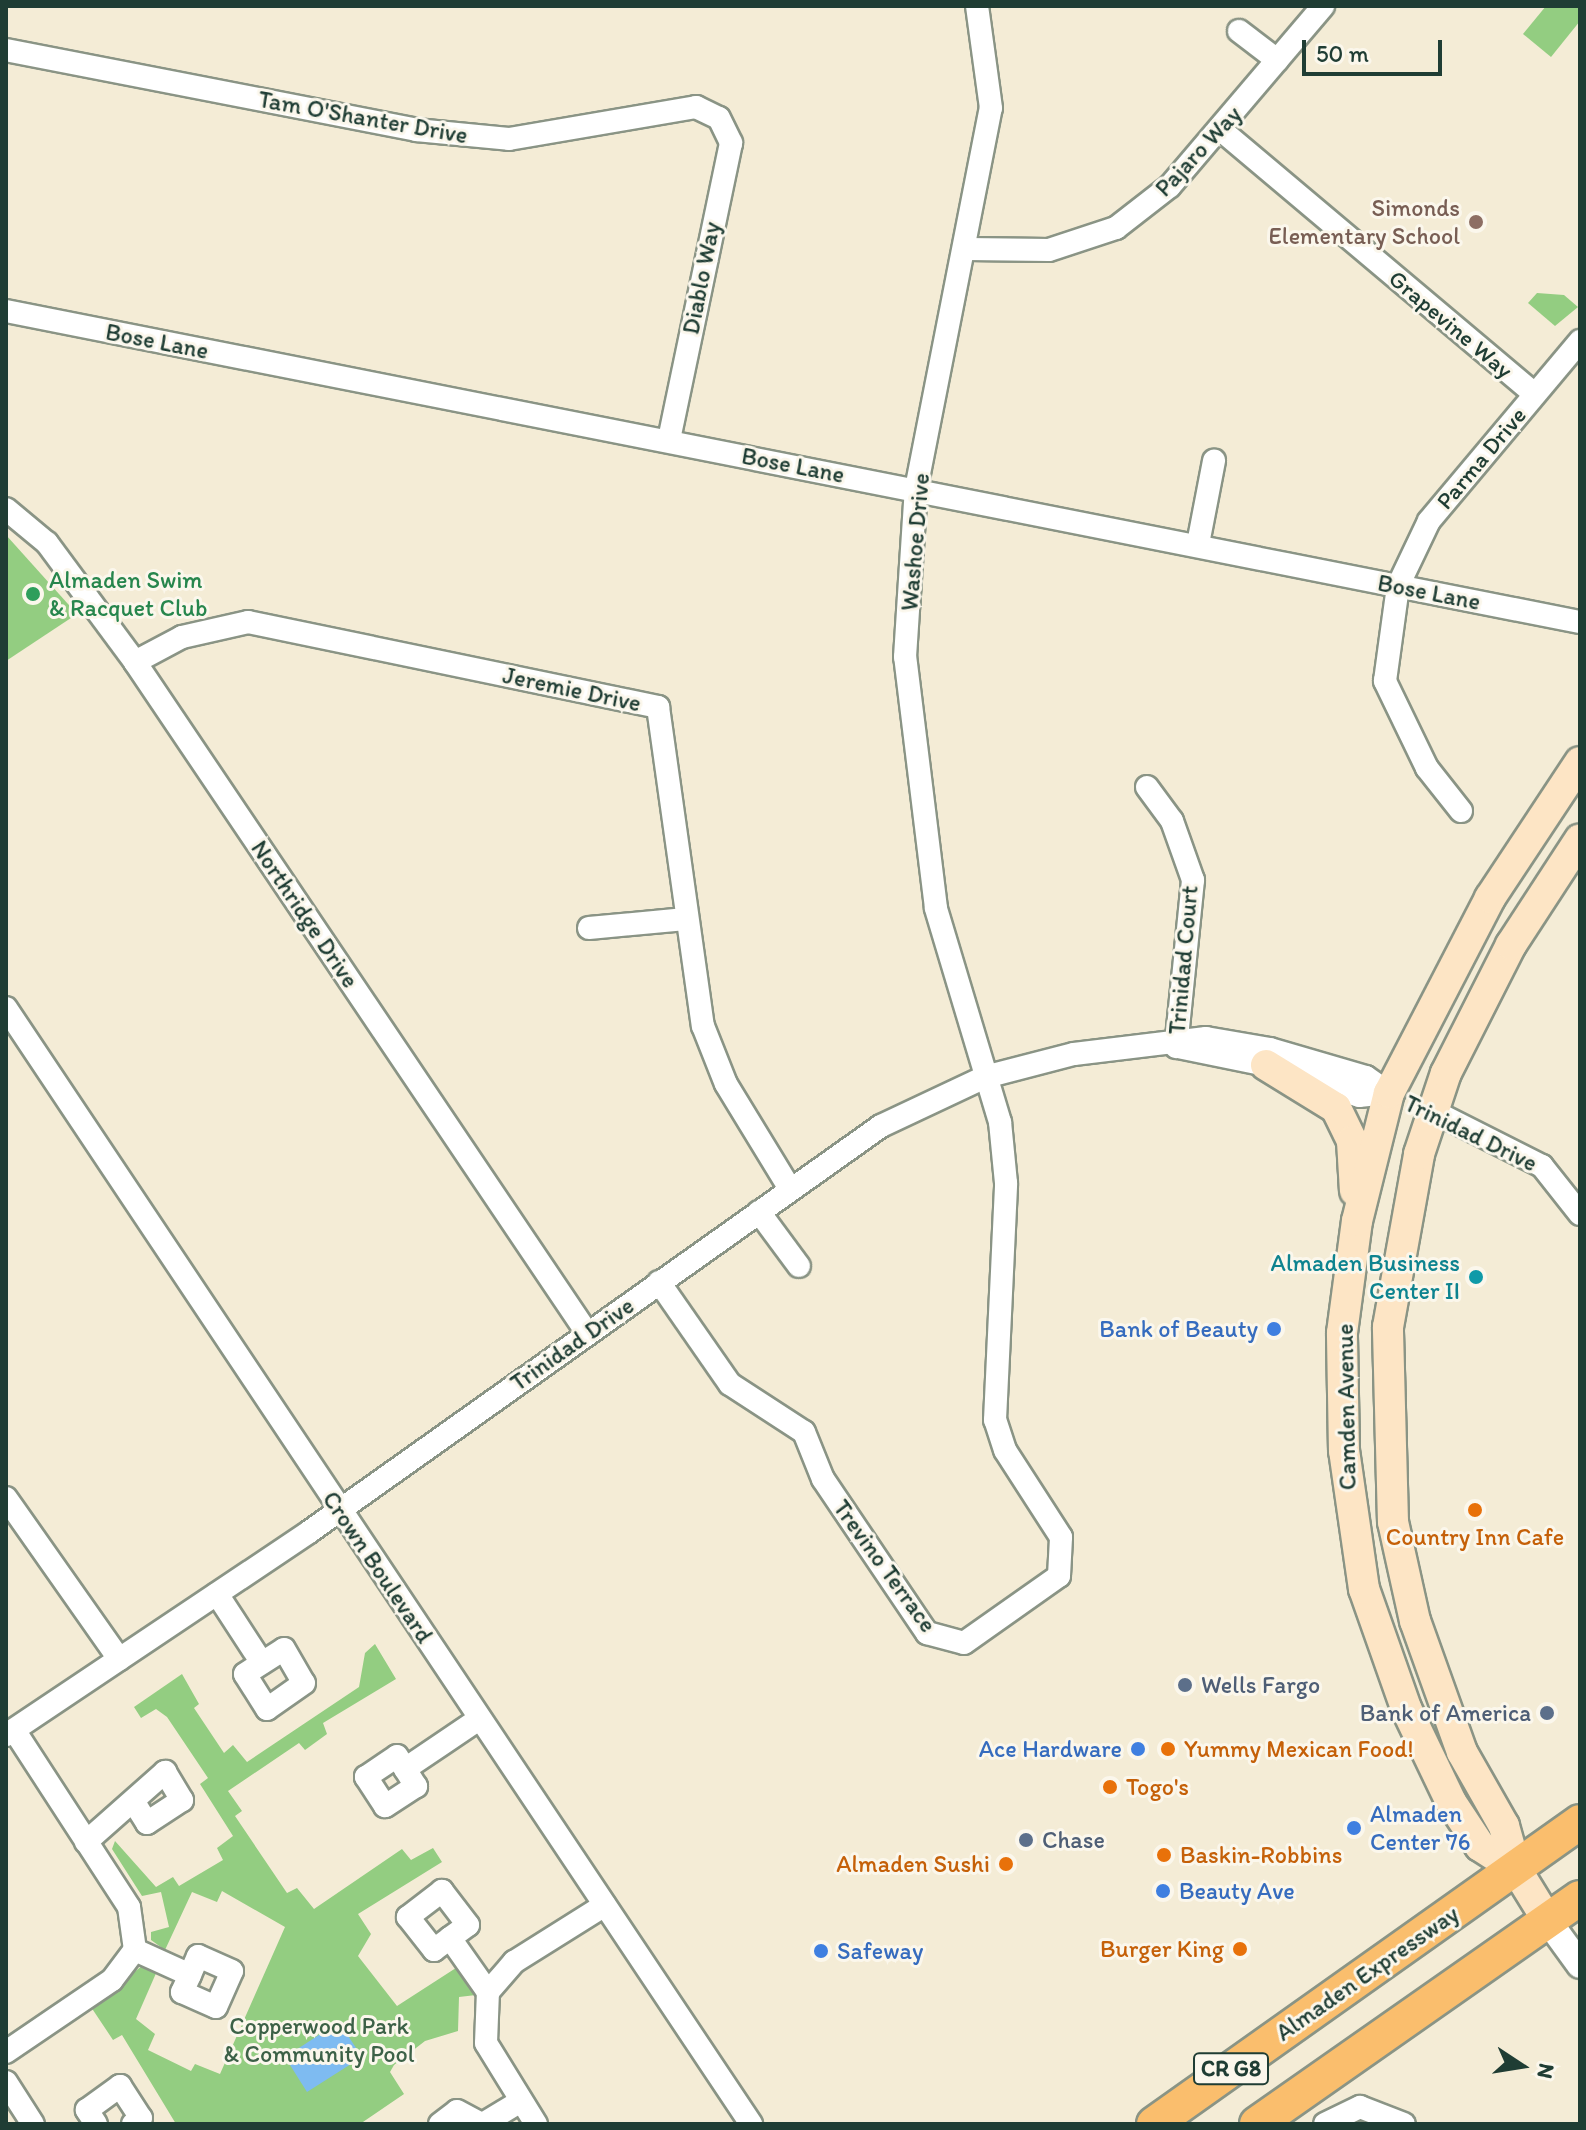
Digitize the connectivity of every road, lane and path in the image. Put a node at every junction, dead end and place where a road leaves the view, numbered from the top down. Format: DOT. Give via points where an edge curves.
graph roads {
  1 [pos="977,6"];
  2 [pos="1323,6"];
  3 [pos="1239,31"];
  4 [pos="6,50"];
  5 [pos="1277,60"];
  6 [pos="719,118"];
  7 [pos="1221,130"];
  8 [pos="967,249"];
  9 [pos="6,311"];
  10 [pos="1580,341"];
  11 [pos="1535,394"];
  12 [pos="669,441"];
  13 [pos="1214,461"];
  14 [pos="916,489"];
  15 [pos="6,509"];
  16 [pos="1198,544"];
  17 [pos="1398,586"];
  18 [pos="1580,622"];
  19 [pos="135,662"];
  20 [pos="1580,762"];
  21 [pos="1147,787"];
  22 [pos="1461,811"];
  23 [pos="1580,839"];
  24 [pos="686,919"];
  25 [pos="589,928"];
  26 [pos="6,1008"];
  27 [pos="1176,1047"];
  28 [pos="1266,1065"];
  29 [pos="985,1077"];
  30 [pos="1389,1093"];
  31 [pos="1433,1111"];
  32 [pos="790,1189"];
  33 [pos="759,1212"];
  34 [pos="1580,1214"];
  35 [pos="1357,1221"];
  36 [pos="799,1266"];
  37 [pos="659,1282"];
  38 [pos="587,1333"];
  39 [pos="6,1498"];
  40 [pos="338,1510"];
  41 [pos="217,1594"];
  42 [pos="119,1659"];
  43 [pos="262,1663"];
  44 [pos="479,1719"];
  45 [pos="10,1732"];
  46 [pos="405,1769"];
  47 [pos="135,1804"];
  48 [pos="1580,1822"];
  49 [pos="86,1842"];
  50 [pos="1516,1869"];
  51 [pos="1580,1898"];
  52 [pos="605,1905"];
  53 [pos="1548,1921"];
  54 [pos="450,1938"];
  55 [pos="135,1950"];
  56 [pos="1580,1965"];
  57 [pos="190,1975"];
  58 [pos="488,1992"];
  59 [pos="6,2052"];
  60 [pos="6,2082"];
  61 [pos="521,2101"];
  62 [pos="33,2124"];
  63 [pos="96,2124"];
  64 [pos="133,2124"];
  65 [pos="440,2124"];
  66 [pos="482,2124"];
  67 [pos="536,2124"];
  68 [pos="751,2124"];
  69 [pos="1154,2124"];
  70 [pos="1257,2124"];
  71 [pos="1325,2124"];
  72 [pos="1404,2124"];
  1 -- 8 [label="street, Washoe Drive" via="991,108"];
  2 -- 5 [label="street, Pajaro Way"];
  3 -- 5 [label="street"];
  4 -- 6 [label="street, Tam O'Shanter Drive" via="431,132 509,139 696,107"];
  5 -- 7 [label="street, Pajaro Way"];
  6 -- 12 [label="street, Diablo Way" via="731,143"];
  7 -- 8 [label="street, Pajaro Way" via="1170,186 1116,228 1049,250"];
  7 -- 11 [label="street, Grapevine Way"];
  8 -- 14 [label="street, Washoe Drive"];
  9 -- 12 [label="street, Bose Lane"];
  10 -- 11 [label="street, Parma Drive"];
  11 -- 17 [label="street, Parma Drive" via="1429,521"];
  12 -- 14 [label="street, Bose Lane"];
  13 -- 16 [label="street"];
  14 -- 16 [label="street, Bose Lane"];
  14 -- 29 [label="street, Washoe Drive" via="907,673 936,908"];
  15 -- 19 [label="street, Northridge Drive" via="47,543"];
  16 -- 17 [label="street, Bose Lane"];
  17 -- 18 [label="street, Bose Lane"];
  17 -- 22 [label="street, Parma Drive" via="1385,681 1427,768"];
  19 -- 24 [label="street, Jeremie Drive" via="182,637 248,622 658,707"];
  19 -- 38 [label="street, Northridge Drive"];
  20 -- 30 [label="main road, Camden Avenue" via="1490,898"];
  21 -- 27 [label="street, Trinidad Court" via="1172,821 1193,880"];
  23 -- 31 [label="main road, Camden Avenue" via="1511,945"];
  24 -- 25 [label="street"];
  24 -- 32 [label="street, Jeremie Drive" via="703,1026 726,1084"];
  26 -- 40 [label="street, Crown Boulevard"];
  27 -- 28 [label="street, Trinidad Drive"];
  27 -- 29 [label="street, Trinidad Drive" via="1074,1054"];
  27 -- 30 [label="street, Trinidad Drive" via="1206,1038 1270,1049 1366,1077"];
  28 -- 30 [label="street, Trinidad Drive" via="1359,1096"];
  28 -- 35 [label="main road" via="1336,1108 1352,1141"];
  29 -- 32 [label="street, Trinidad Drive" via="881,1126"];
  29 -- 37 [label="street, Trevino Terrace" via="1006,1183 995,1420 1005,1450 1061,1537 1063,1560 1052,1582 964,1643 927,1633 823,1479 804,1432 730,1384"];
  30 -- 31 [label="main road, Trinidad Drive"];
  30 -- 35 [label="main road, Camden Avenue"];
  31 -- 34 [label="street, Trinidad Drive" via="1542,1166"];
  31 -- 50 [label="main road, Camden Avenue" via="1398,1251 1388,1327 1393,1522 1441,1702 1504,1826"];
  32 -- 33 [label="street, Trinidad Drive"];
  33 -- 36 [label="street"];
  33 -- 37 [label="street, Trinidad Drive"];
  35 -- 50 [label="main road, Camden Avenue" via="1342,1373 1350,1513 1364,1589 1406,1708 1451,1802 1480,1846"];
  37 -- 38 [label="street, Trinidad Drive"];
  38 -- 40 [label="street, Trinidad Drive"];
  39 -- 42 [label="street"];
  40 -- 41 [label="street, Trinidad Drive"];
  40 -- 44 [label="street, Crown Boulevard"];
  41 -- 42 [label="street, Trinidad Drive"];
  41 -- 43 [label="street"];
  42 -- 45 [label="street, Trinidad Drive"];
  44 -- 46 [label="street"];
  44 -- 52 [label="street, Crown Boulevard"];
  45 -- 49 [label="street"];
  47 -- 49 [label="street"];
  48 -- 50 [label="main road, Almaden Expressway / CR G8"];
  49 -- 55 [label="street" via="129,1907"];
  50 -- 53 [label="main road, Camden Avenue"];
  50 -- 69 [label="main road, Almaden Expressway / CR G8"];
  51 -- 53 [label="main road, CR G8"];
  52 -- 58 [label="street" via="514,1962"];
  52 -- 68 [label="street, Crown Boulevard"];
  53 -- 56 [label="street, Camden Avenue"];
  53 -- 70 [label="main road, CR G8"];
  54 -- 58 [label="street"];
  55 -- 57 [label="street"];
  55 -- 59 [label="street" via="112,1980"];
  58 -- 61 [label="street" via="486,2043"];
  60 -- 62 [label="street"];
  61 -- 66 [label="street"];
  61 -- 67 [label="street"];
  63 -- 64 [label="street" via="87,2110 120,2086 141,2118"];
  65 -- 66 [label="street" via="457,2111"];
  71 -- 72 [label="street" via="1375,2108"];
}
